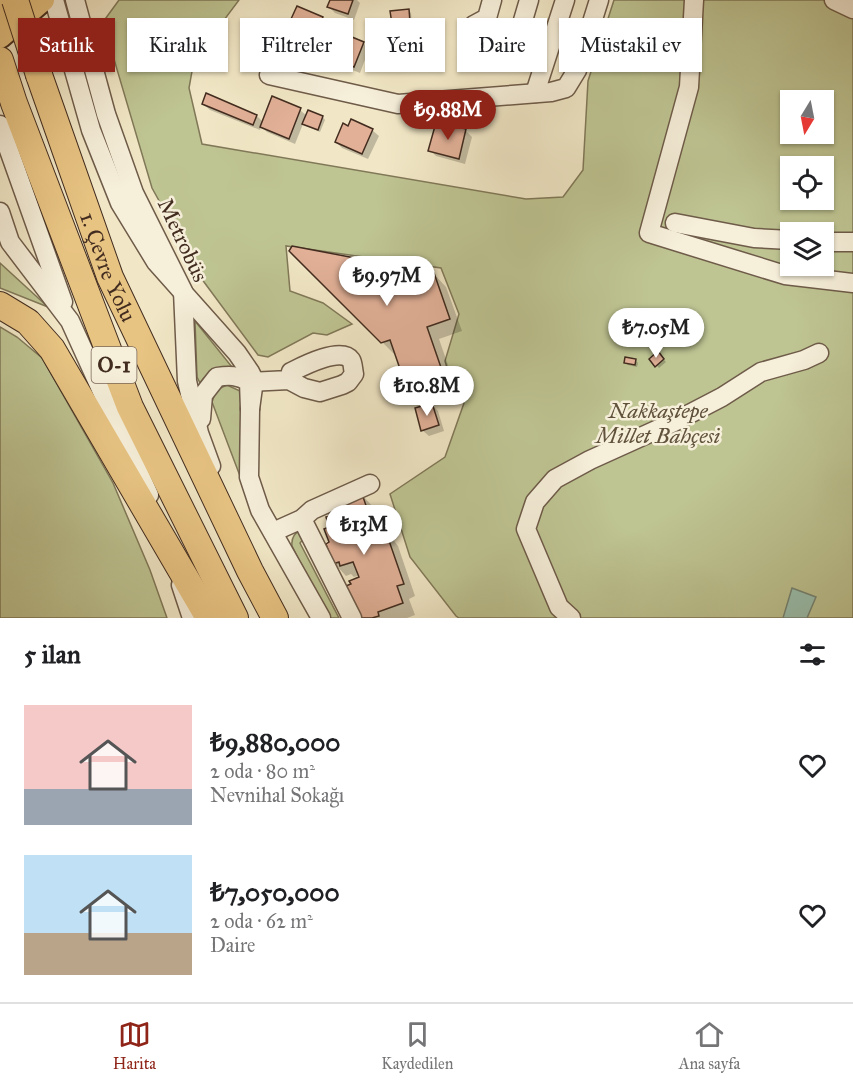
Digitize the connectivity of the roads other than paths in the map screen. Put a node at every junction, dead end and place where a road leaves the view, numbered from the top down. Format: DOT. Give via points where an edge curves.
graph roads {
  1 [pos="15,0"];
  2 [pos="42,0"];
  3 [pos="54,0"];
  4 [pos="75,0"];
  5 [pos="492,0"];
  6 [pos="529,0"];
  7 [pos="565,0"];
  8 [pos="599,0"];
  9 [pos="694,0"];
  10 [pos="834,0"];
  11 [pos="853,9"];
  12 [pos="0,14"];
  13 [pos="0,37"];
  14 [pos="0,60"];
  15 [pos="269,75"];
  16 [pos="535,93"];
  17 [pos="0,125"];
  18 [pos="0,212"];
  19 [pos="675,223"];
  20 [pos="780,239"];
  21 [pos="834,242"];
  22 [pos="853,242"];
  23 [pos="853,283"];
  24 [pos="183,291"];
  25 [pos="0,305"];
  26 [pos="70,321"];
  27 [pos="819,353"];
  28 [pos="289,380"];
  29 [pos="251,381"];
  30 [pos="200,433"];
  31 [pos="370,484"];
  32 [pos="302,519"];
  33 [pos="273,532"];
  34 [pos="170,552"];
  35 [pos="249,571"];
  36 [pos="186,575"];
  37 [pos="192,618"];
  38 [pos="209,618"];
  39 [pos="235,618"];
  40 [pos="276,618"];
  41 [pos="321,618"];
  42 [pos="352,618"];
  43 [pos="571,618"];
  1 -- 12 [label="main road"];
  1 -- 35 [label="highway, 1. Çevre Yolu / O-1, bridge" via="110,277"];
  2 -- 13 [label="main road"];
  3 -- 24 [label="street" via="91,130 120,203 156,262"];
  4 -- 24 [label="street, Metrobüs / O-1" via="106,114 134,193"];
  5 -- 6 [label="street" via="487,18 470,29 470,52 478,60 504,60 514,51"];
  7 -- 16 [label="street"];
  8 -- 16 [label="street" via="577,70 566,88"];
  9 -- 23 [label="street" via="688,87 649,233 785,275"];
  10 -- 11 [label="street"];
  14 -- 39 [label="highway, 1. Çevre Yolu / O-1" via="130,407"];
  15 -- 16 [label="street" via="398,104"];
  17 -- 26 [label="street"];
  18 -- 26 [label="street" via="10,242"];
  19 -- 20 [label="street"];
  21 -- 22 [label="street"];
  24 -- 29 [label="street" via="237,353"];
  24 -- 30 [label="street, Metrobüs / O-1" via="187,381"];
  25 -- 34 [label="highway" via="28,322 52,349"];
  26 -- 36 [label="street"];
  27 -- 43 [label="street" via="761,372 684,417 555,479 535,502 526,529 559,607"];
  28 -- 29 [label="street"];
  29 -- 30 [label="street" via="235,376 217,377 203,395"];
  29 -- 33 [label="street" via="249,477 260,510"];
  30 -- 35 [label="street, Metrobüs / O-1"];
  31 -- 32 [label="street" via="312,510"];
  32 -- 33 [label="street"];
  32 -- 42 [label="street"];
  33 -- 41 [label="street"];
  34 -- 36 [label="highway"];
  34 -- 37 [label="street"];
  35 -- 40 [label="highway, 1. Çevre Yolu / O-1"];
  36 -- 38 [label="highway"];
}
